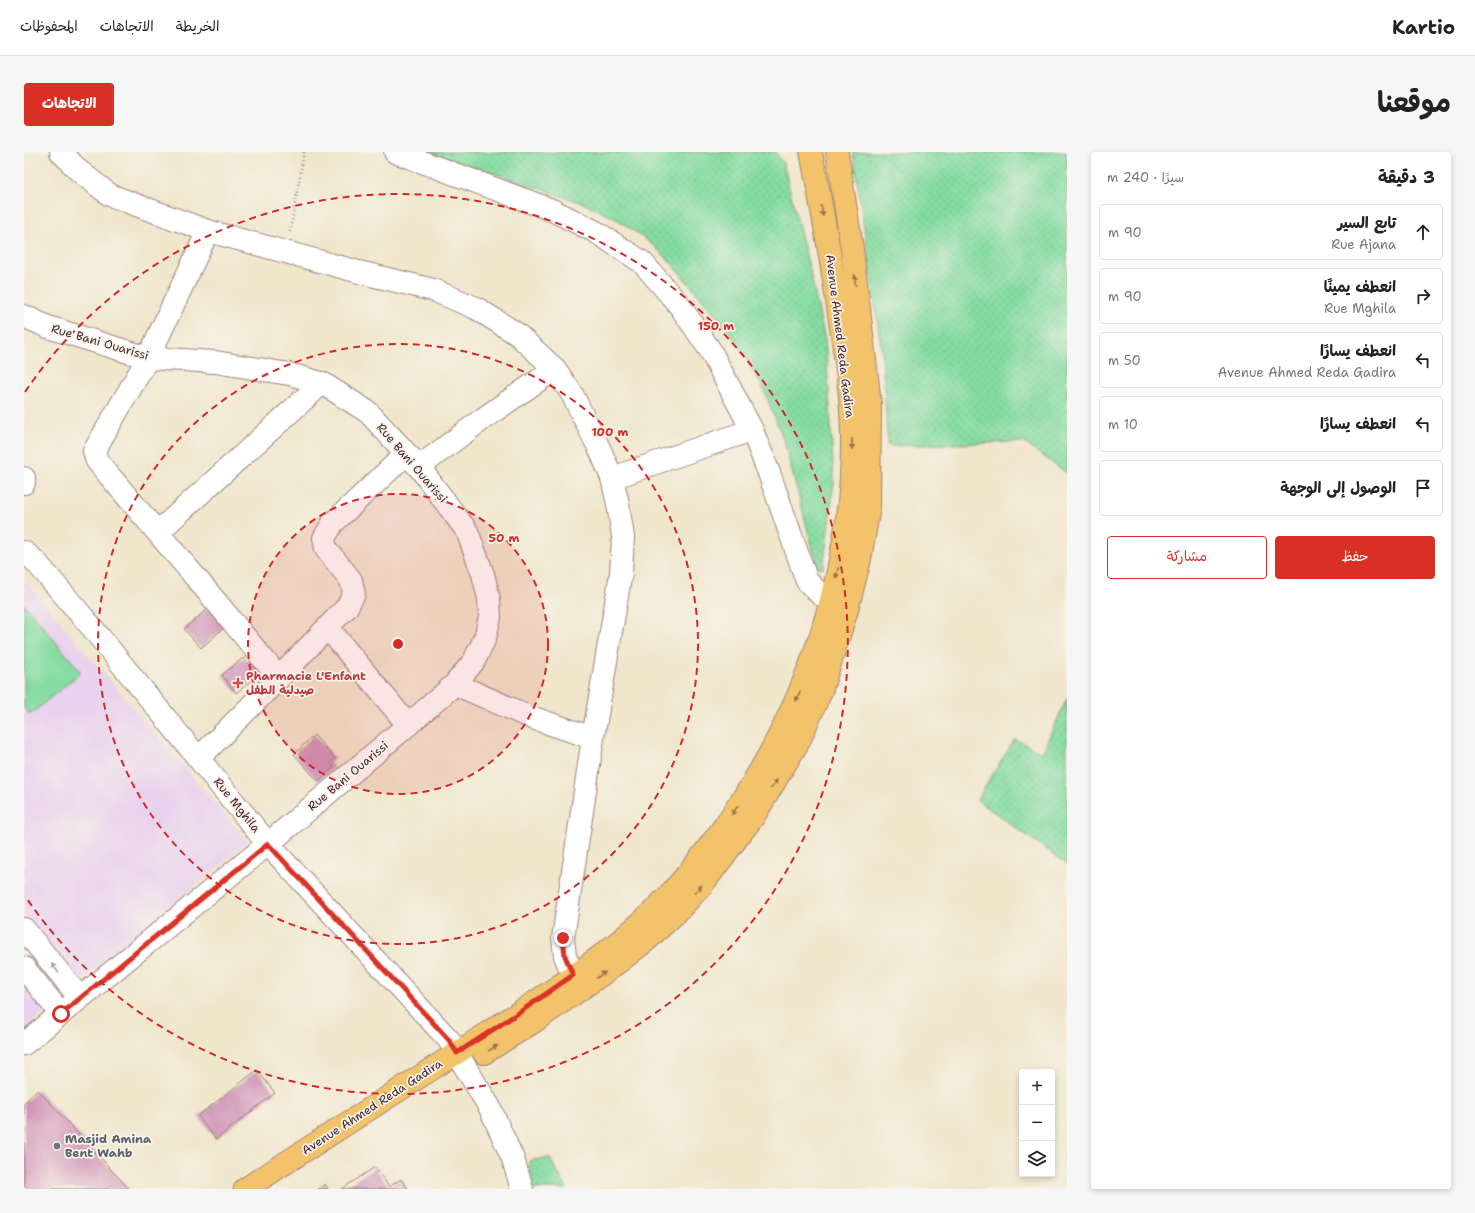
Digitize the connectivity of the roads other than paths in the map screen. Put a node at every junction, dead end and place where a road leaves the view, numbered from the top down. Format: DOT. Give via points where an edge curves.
graph roads {
  1 [pos="61,152"];
  2 [pos="395,152"];
  3 [pos="798,152"];
  4 [pos="837,152"];
  5 [pos="813,162"];
  6 [pos="208,231"];
  7 [pos="24,316"];
  8 [pos="148,358"];
  9 [pos="554,369"];
  10 [pos="322,383"];
  11 [pos="752,430"];
  12 [pos="412,461"];
  13 [pos="24,478"];
  14 [pos="612,478"];
  15 [pos="24,483"];
  16 [pos="158,532"];
  17 [pos="24,552"];
  18 [pos="831,600"];
  19 [pos="325,630"];
  20 [pos="279,678"];
  21 [pos="455,684"];
  22 [pos="408,725"];
  23 [pos="593,738"];
  24 [pos="198,758"];
  25 [pos="268,844"];
  26 [pos="24,929"];
  27 [pos="24,968"];
  28 [pos="573,975"];
  29 [pos="80,998"];
  30 [pos="61,1014"];
  31 [pos="24,1044"];
  32 [pos="461,1059"];
  33 [pos="245,1189"];
  34 [pos="271,1189"];
  35 [pos="522,1189"];
  1 -- 6 [label="street" via="78,171 110,194"];
  2 -- 11 [label="street" via="552,210 596,232 642,262 680,306 710,350"];
  3 -- 5 [label="main road"];
  32 -- 4 [label="main road, Avenue Ahmed Reda Gadira, one-way" via="535,1021 607,971 676,914 702,885 754,816 799,741 821,691 847,610 860,559 869,507 870,404 852,249"];
  5 -- 18 [label="main road, Avenue Ahmed Reda Gadira, one-way" via="846,360 852,437 847,518"];
  6 -- 8 [label="street"];
  6 -- 9 [label="street" via="433,290 468,305 517,334"];
  7 -- 8 [label="street, Rue Bani Ouarissi" via="48,327"];
  8 -- 10 [label="street, Rue Bani Ouarissi" via="215,362 289,374"];
  8 -- 16 [label="street" via="94,451 97,461"];
  9 -- 12 [label="street" via="484,418"];
  9 -- 14 [label="street" via="572,394"];
  10 -- 12 [label="street, Rue Bani Ouarissi" via="368,412"];
  10 -- 16 [label="street"];
  11 -- 14 [label="street"];
  11 -- 18 [label="street" via="806,581"];
  12 -- 19 [label="street" via="333,524 324,538 326,549 351,580 354,594 347,607"];
  12 -- 21 [label="street, Rue Bani Ouarissi" via="467,531 490,599 490,617 485,638 474,661"];
  13 -- 15 [label="street"];
  14 -- 23 [label="street" via="623,537 621,573"];
  16 -- 20 [label="street"];
  17 -- 24 [label="street, Rue Mghila" via="35,561"];
  18 -- 28 [label="main road, Avenue Ahmed Reda Gadira, one-way" via="818,645 792,710 772,750 723,827 692,870 648,916"];
  19 -- 20 [label="street"];
  19 -- 22 [label="street" via="332,634"];
  20 -- 24 [label="street"];
  21 -- 22 [label="street, Rue Bani Ouarissi"];
  21 -- 23 [label="street" via="530,716"];
  22 -- 25 [label="street, Rue Bani Ouarissi"];
  23 -- 28 [label="street" via="563,938 565,956"];
  24 -- 25 [label="street, Rue Mghila"];
  25 -- 29 [label="street, Rue Bani Ouarissi"];
  25 -- 32 [label="street, Rue Mghila" via="449,1040"];
  29 -- 26 [label="street, one-way"];
  27 -- 30 [label="street"];
  28 -- 32 [label="main road, Avenue Ahmed Reda Gadira" via="520,1012"];
  29 -- 30 [label="street, Rue Bani Ouarissi"];
  30 -- 31 [label="street, Rue Bani Ouarissi"];
  32 -- 33 [label="main road, Avenue Ahmed Reda Gadira"];
  32 -- 34 [label="main road, Avenue Ahmed Reda Gadira"];
  32 -- 35 [label="street, Rue Mghila" via="490,1108 513,1159"];
}
